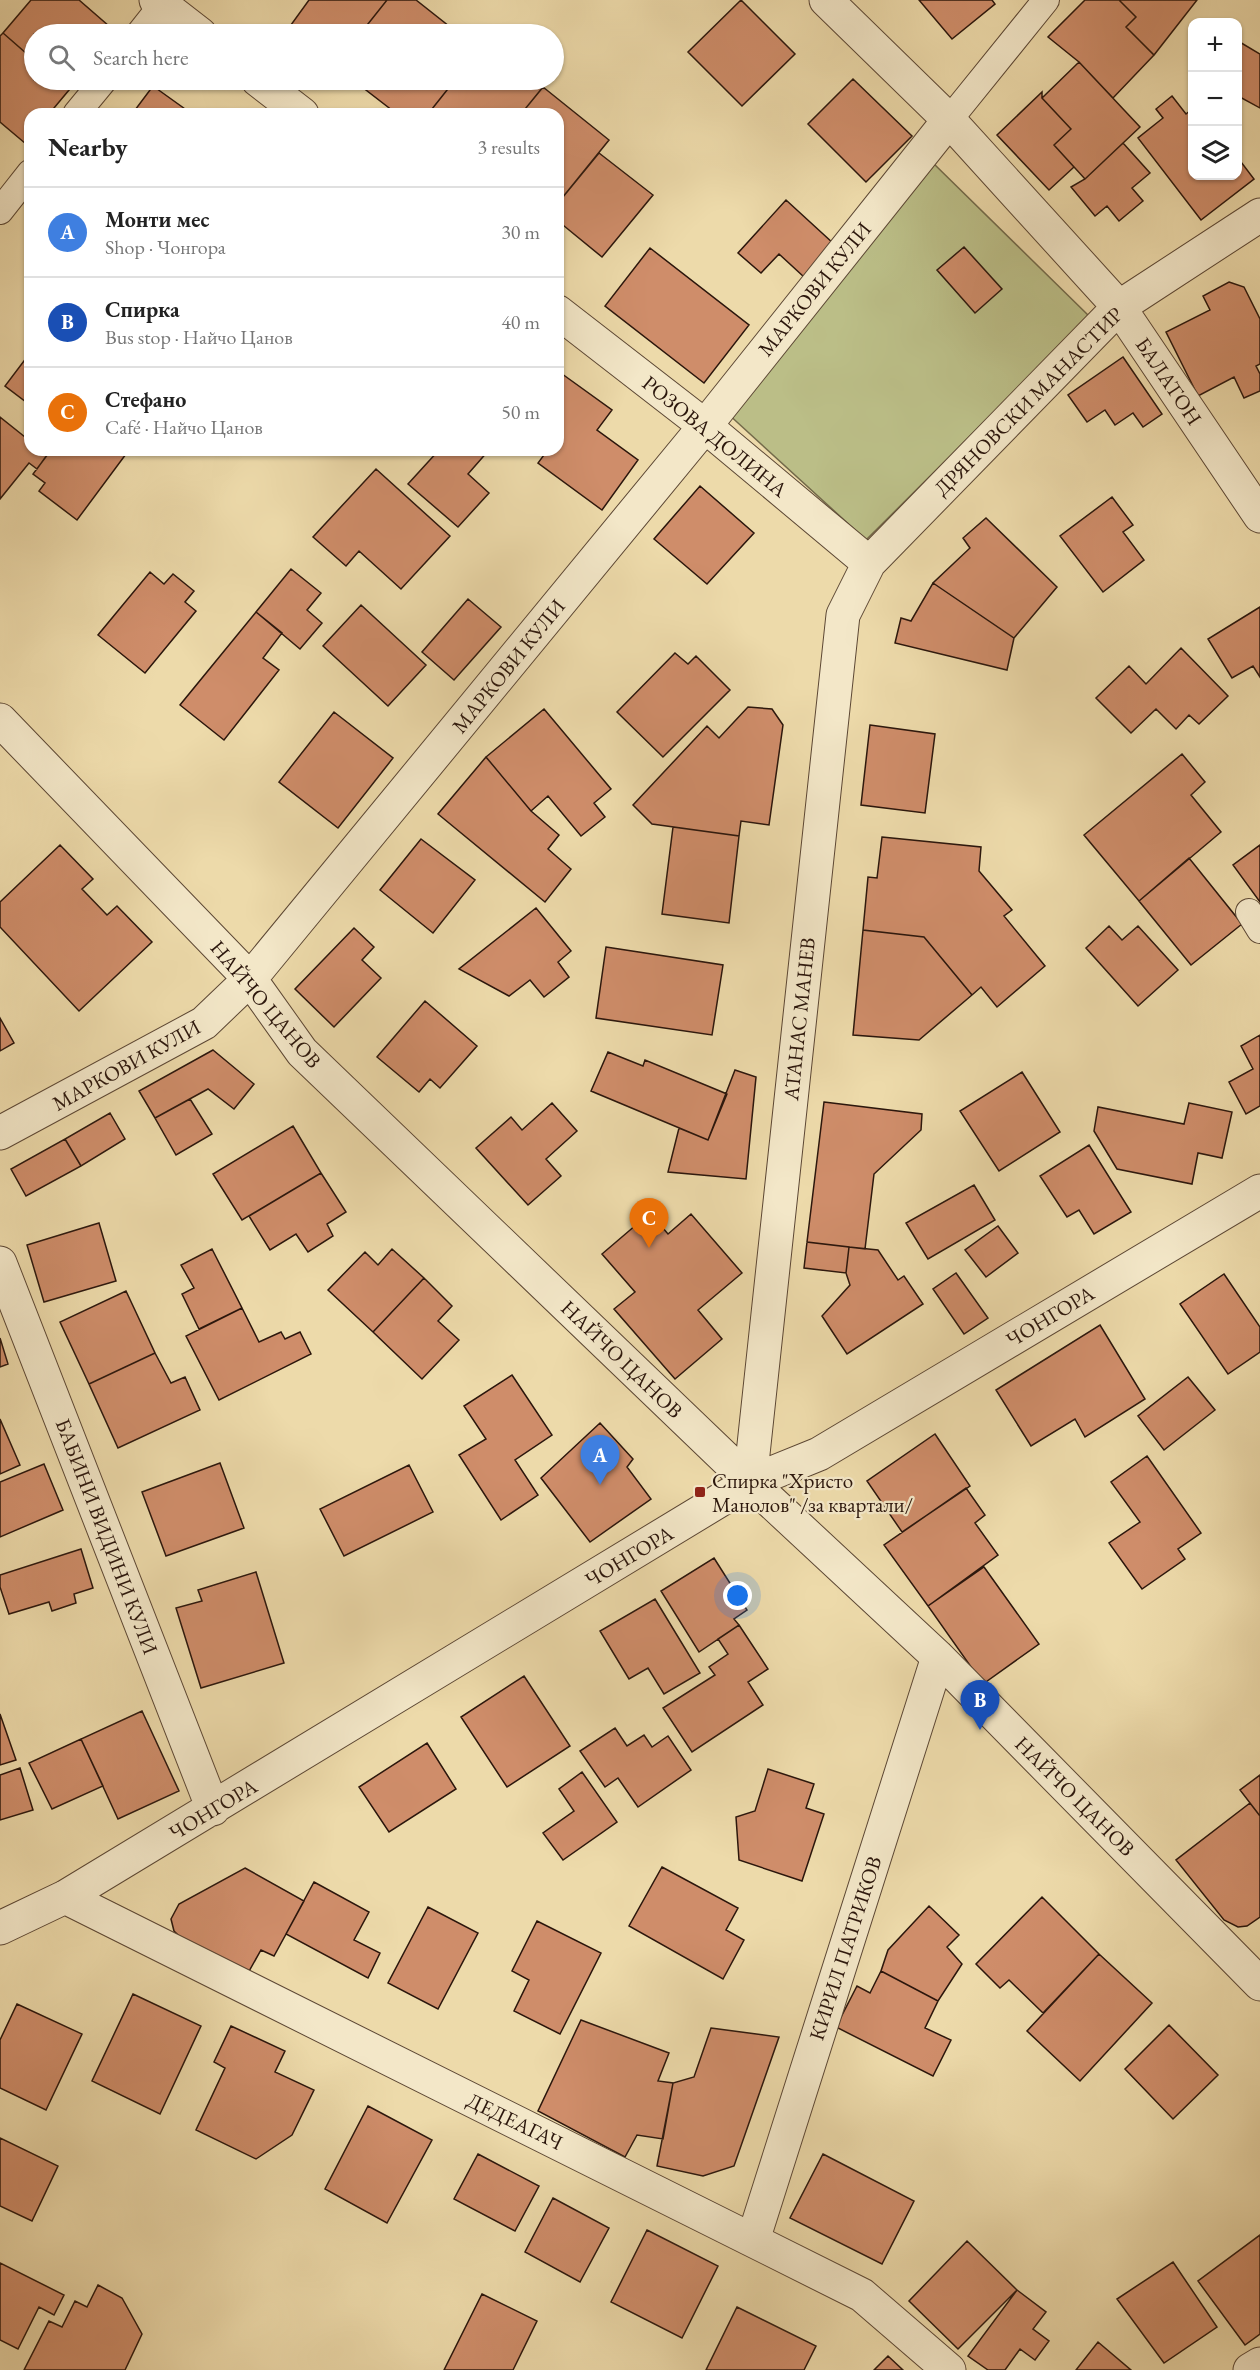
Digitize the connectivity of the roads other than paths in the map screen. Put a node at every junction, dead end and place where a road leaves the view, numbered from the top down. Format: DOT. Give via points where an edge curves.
graph roads {
  1 [pos="826,0"];
  2 [pos="1046,0"];
  3 [pos="159,3"];
  4 [pos="145,24"];
  5 [pos="187,24"];
  6 [pos="96,90"];
  7 [pos="271,90"];
  8 [pos="81,108"];
  9 [pos="295,108"];
  10 [pos="949,120"];
  11 [pos="24,181"];
  12 [pos="0,211"];
  13 [pos="1260,215"];
  14 [pos="1119,306"];
  15 [pos="564,317"];
  16 [pos="705,426"];
  17 [pos="1260,516"];
  18 [pos="869,563"];
  19 [pos="0,720"];
  20 [pos="250,978"];
  21 [pos="0,1134"];
  22 [pos="1260,1191"];
  23 [pos="0,1263"];
  24 [pos="750,1482"];
  25 [pos="938,1657"];
  26 [pos="213,1809"];
  27 [pos="65,1897"];
  28 [pos="0,1928"];
  29 [pos="1254,1966"];
  30 [pos="753,2240"];
  31 [pos="1260,2364"];
  32 [pos="949,2370"];
  33 [pos="1250,2370"];
  1 -- 10 [label="street, БАЛАТОН"];
  2 -- 10 [label="lane"];
  3 -- 4 [label="lane"];
  3 -- 5 [label="street"];
  6 -- 8 [label="lane"];
  7 -- 9 [label="street"];
  10 -- 14 [label="street, БАЛАТОН"];
  10 -- 16 [label="street, МАРКОВИ КУЛИ"];
  11 -- 12 [label="lane"];
  13 -- 14 [label="street, ДРЯНОВСКИ МАНАСТИР"];
  14 -- 17 [label="street, БАЛАТОН"];
  14 -- 18 [label="street, ДРЯНОВСКИ МАНАСТИР"];
  15 -- 16 [label="street, РОЗОВА ДОЛИНА"];
  16 -- 18 [label="street, РОЗОВА ДОЛИНА"];
  16 -- 20 [label="street, МАРКОВИ КУЛИ"];
  18 -- 24 [label="street, АТАНАС МАНЕВ" via="843,615"];
  19 -- 20 [label="street, НАЙЧО ЦАНОВ"];
  20 -- 21 [label="street, МАРКОВИ КУЛИ" via="204,1023"];
  20 -- 24 [label="street, НАЙЧО ЦАНОВ" via="302,1052"];
  22 -- 24 [label="street, ЧОНГОРА" via="819,1454"];
  23 -- 26 [label="street, БАБИНИ ВИДИНИ КУЛИ"];
  24 -- 25 [label="street, НАЙЧО ЦАНОВ"];
  24 -- 26 [label="street, ЧОНГОРА"];
  25 -- 29 [label="street, НАЙЧО ЦАНОВ"];
  25 -- 30 [label="street, КИРИЛ ПАТРИКОВ"];
  26 -- 27 [label="street, ЧОНГОРА"];
  27 -- 28 [label="street, ЧОНГОРА"];
  27 -- 30 [label="street, ДЕДЕАГАЧ"];
  30 -- 32 [label="street, ДЕДЕАГАЧ" via="862,2295"];
  31 -- 33 [label="street"];
}
